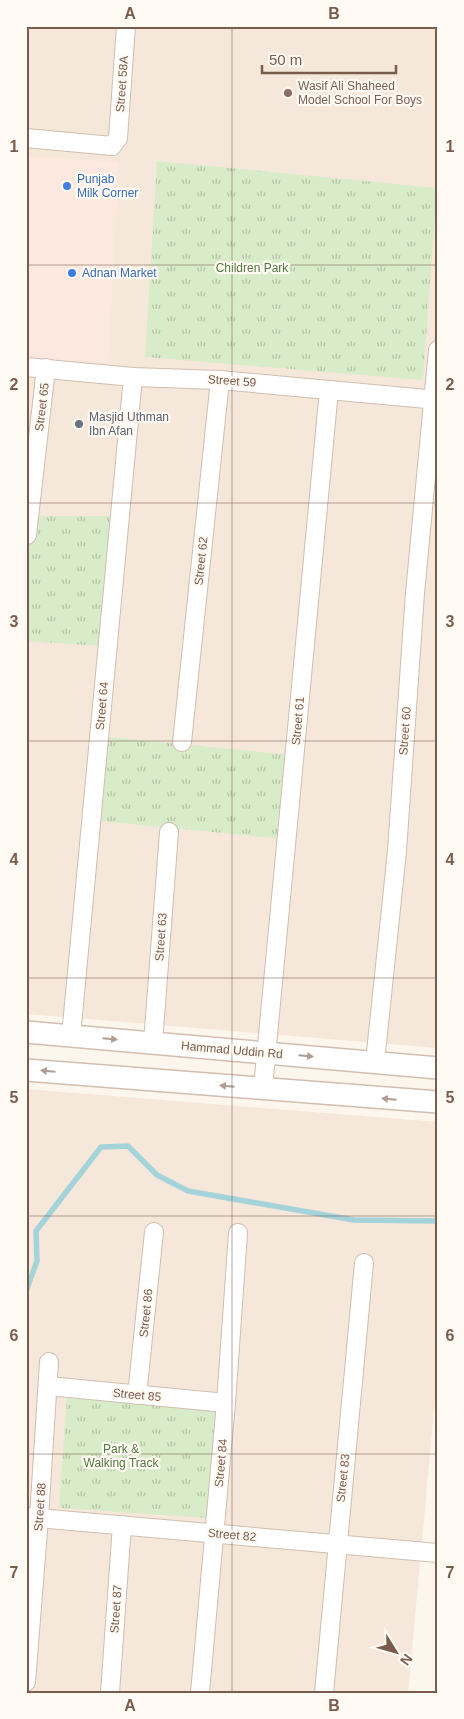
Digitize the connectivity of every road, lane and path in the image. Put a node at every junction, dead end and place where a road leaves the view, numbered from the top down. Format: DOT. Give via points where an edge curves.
graph roads {
  1 [pos="126,26"];
  2 [pos="26,138"];
  3 [pos="438,350"];
  4 [pos="26,367"];
  5 [pos="46,368"];
  6 [pos="133,377"];
  7 [pos="220,380"];
  8 [pos="329,390"];
  9 [pos="436,400"];
  10 [pos="28,535"];
  11 [pos="182,742"];
  12 [pos="169,832"];
  13 [pos="26,1032"];
  14 [pos="71,1036"];
  15 [pos="153,1043"];
  16 [pos="268,1053"];
  17 [pos="375,1062"];
  18 [pos="438,1068"];
  19 [pos="26,1070"];
  20 [pos="263,1088"];
  21 [pos="438,1102"];
  22 [pos="154,1232"];
  23 [pos="238,1233"];
  24 [pos="364,1263"];
  25 [pos="49,1362"];
  26 [pos="48,1386"];
  27 [pos="137,1395"];
  28 [pos="226,1403"];
  29 [pos="33,1517"];
  30 [pos="122,1525"];
  31 [pos="214,1533"];
  32 [pos="337,1544"];
  33 [pos="438,1553"];
  34 [pos="29,1611"];
  35 [pos="26,1682"];
  36 [pos="110,1693"];
  37 [pos="200,1693"];
  38 [pos="324,1693"];
  1 -- 2 [label="street, Street 58A" via="116,142 112,146"];
  3 -- 9 [label="street, Street 60"];
  4 -- 5 [label="street, Street 59"];
  5 -- 6 [label="street, Street 59"];
  5 -- 10 [label="street, Street 65"];
  6 -- 7 [label="street, Street 59"];
  6 -- 14 [label="street, Street 64"];
  7 -- 8 [label="street, Street 59"];
  7 -- 11 [label="street, Street 62"];
  8 -- 9 [label="street, Street 59"];
  8 -- 16 [label="street, Street 61"];
  9 -- 17 [label="street, Street 60" via="415,593 396,851"];
  12 -- 15 [label="street, Street 63"];
  13 -- 14 [label="street, Hammad Uddin Rd"];
  14 -- 15 [label="street, Hammad Uddin Rd, one-way"];
  15 -- 16 [label="street, Hammad Uddin Rd"];
  16 -- 17 [label="street, Hammad Uddin Rd, one-way"];
  16 -- 20 [label="street, Street 61"];
  17 -- 18 [label="street, Hammad Uddin Rd"];
  20 -- 19 [label="street, one-way"];
  21 -- 20 [label="street, one-way"];
  22 -- 27 [label="street, Street 86"];
  23 -- 28 [label="street, Street 84"];
  24 -- 32 [label="street, Street 83"];
  25 -- 26 [label="street, Street 88"];
  26 -- 27 [label="street, Street 85"];
  26 -- 29 [label="street, Street 88"];
  27 -- 28 [label="street, Street 85"];
  28 -- 31 [label="street, Street 84"];
  29 -- 30 [label="street, Street 82"];
  29 -- 34 [label="street, Street 88"];
  30 -- 31 [label="street, Street 82"];
  30 -- 36 [label="street, Street 87"];
  31 -- 32 [label="street, Street 82"];
  31 -- 37 [label="street, Street 84"];
  32 -- 33 [label="street, Street 82"];
  32 -- 38 [label="street, Street 83"];
  34 -- 35 [label="street, Street 88"];
}
